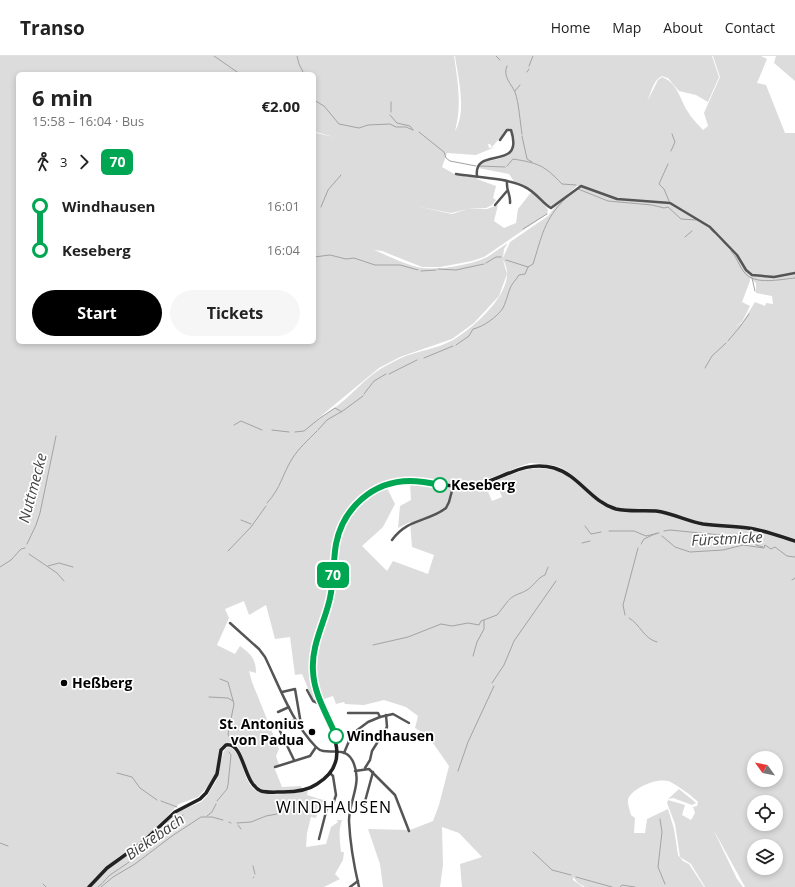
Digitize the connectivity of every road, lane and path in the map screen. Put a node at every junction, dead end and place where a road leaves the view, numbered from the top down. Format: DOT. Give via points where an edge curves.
graph roads {
  1 [pos="500,140"];
  2 [pos="456,174"];
  3 [pos="477,176"];
  4 [pos="507,182"];
  5 [pos="507,191"];
  6 [pos="510,203"];
  7 [pos="495,205"];
  8 [pos="795,273"];
  9 [pos="453,487"];
  10 [pos="392,540"];
  11 [pos="795,541"];
  12 [pos="230,623"];
  13 [pos="307,690"];
  14 [pos="282,692"];
  15 [pos="321,704"];
  16 [pos="289,707"];
  17 [pos="278,712"];
  18 [pos="348,713"];
  19 [pos="386,715"];
  20 [pos="380,717"];
  21 [pos="295,720"];
  22 [pos="409,723"];
  23 [pos="302,730"];
  24 [pos="316,747"];
  25 [pos="337,750"];
  26 [pos="344,752"];
  27 [pos="294,760"];
  28 [pos="275,767"];
  29 [pos="364,768"];
  30 [pos="373,771"];
  31 [pos="329,772"];
  32 [pos="355,772"];
  33 [pos="364,805"];
  34 [pos="409,831"];
  35 [pos="319,839"];
  36 [pos="358,881"];
  37 [pos="89,887"];
  38 [pos="350,887"];
  39 [pos="359,887"];
  1 -- 3 [label="street" via="508,130 511,130 511,150 500,158 487,159 479,163"];
  2 -- 3 [label="street"];
  3 -- 4 [label="street"];
  4 -- 5 [label="street"];
  4 -- 8 [label="street" via="526,187 551,208 581,186 617,199 670,203 710,226 752,275 774,277"];
  5 -- 6 [label="street"];
  5 -- 7 [label="street"];
  9 -- 10 [label="street" via="446,508 401,529"];
  9 -- 11 [label="main road" via="480,484 518,469 543,466 566,473 598,500 614,508 657,511 703,524 770,532"];
  9 -- 15 [label="main road" via="410,481 386,485 373,490 360,500 344,520 336,544 330,599 314,650 313,672"];
  12 -- 14 [label="street" via="262,653"];
  13 -- 15 [label="street" via="313,701"];
  14 -- 16 [label="street"];
  14 -- 23 [label="street" via="296,689"];
  15 -- 25 [label="main road" via="336,736"];
  16 -- 17 [label="street"];
  16 -- 21 [label="street"];
  18 -- 20 [label="street" via="378,713"];
  19 -- 20 [label="street"];
  19 -- 22 [label="street" via="399,716"];
  19 -- 29 [label="street" via="387,727"];
  20 -- 26 [label="street" via="368,722 349,736"];
  21 -- 23 [label="street"];
  21 -- 27 [label="street" via="281,726 280,731"];
  23 -- 24 [label="street"];
  24 -- 25 [label="street" via="321,750"];
  24 -- 27 [label="street" via="310,756"];
  25 -- 26 [label="street"];
  25 -- 31 [label="main road" via="335,762"];
  26 -- 32 [label="street" via="351,758"];
  27 -- 28 [label="street"];
  29 -- 30 [label="street"];
  29 -- 32 [label="street"];
  30 -- 33 [label="street"];
  30 -- 34 [label="street" via="395,795"];
  31 -- 35 [label="street" via="333,776 336,795 333,804 327,808"];
  31 -- 37 [label="main road" via="319,783 304,790 263,792 252,784 237,749 232,745 226,745 221,750 217,774 206,793 175,812 143,842 107,868"];
  32 -- 36 [label="street" via="357,784 349,820"];
  36 -- 38 [label="street"];
  36 -- 39 [label="street"];
}
